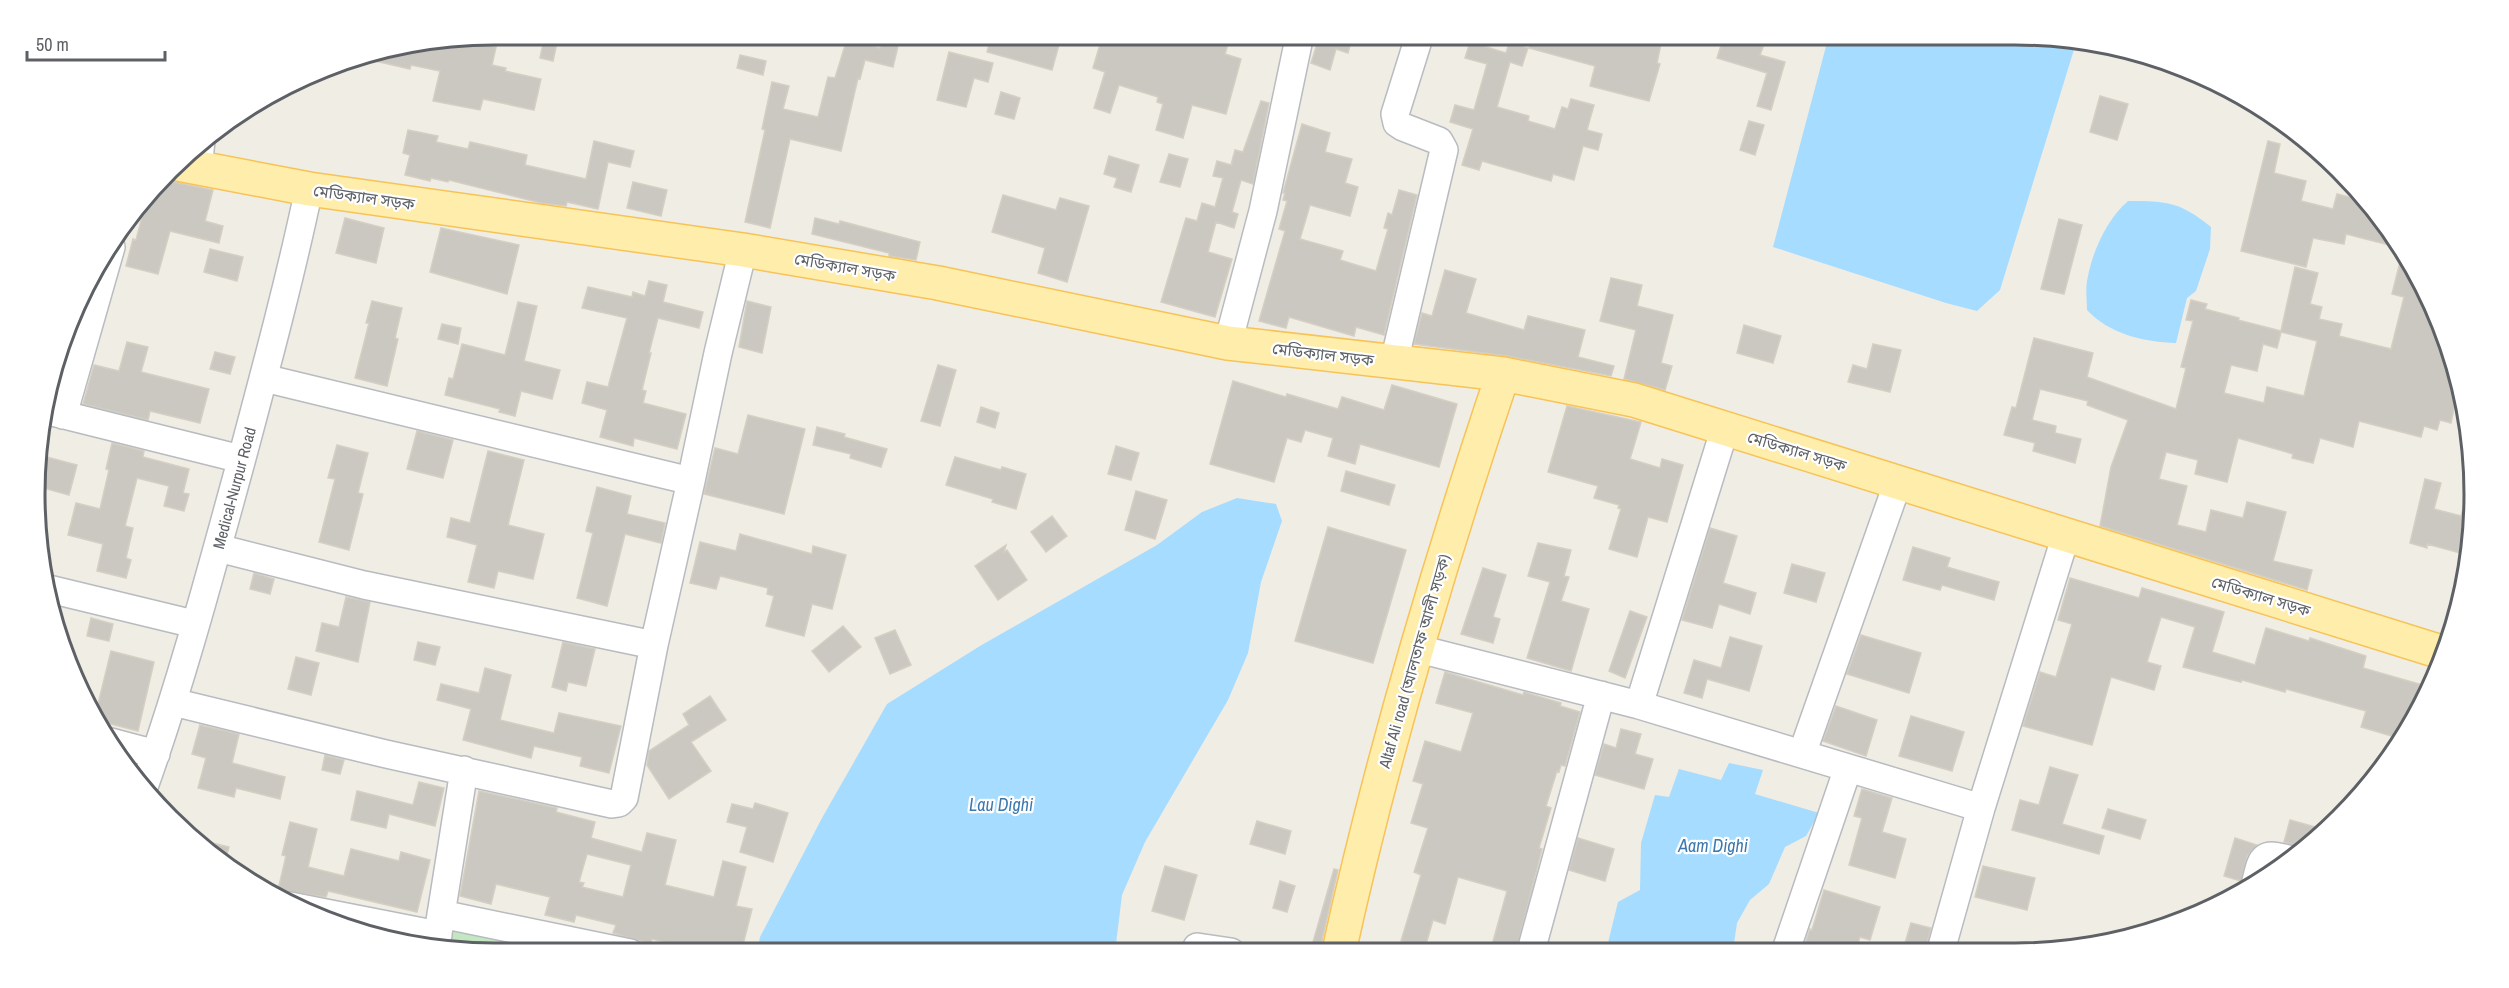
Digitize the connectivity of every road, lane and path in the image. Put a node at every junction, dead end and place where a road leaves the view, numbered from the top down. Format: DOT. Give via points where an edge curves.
graph roads {
  1 [pos="1298,45"];
  2 [pos="1417,45"];
  3 [pos="196,158"];
  4 [pos="309,189"];
  5 [pos="743,250"];
  6 [pos="101,277"];
  7 [pos="1228,343"];
  8 [pos="1394,362"];
  9 [pos="1503,375"];
  10 [pos="264,378"];
  11 [pos="54,412"];
  12 [pos="1725,428"];
  13 [pos="242,459"];
  14 [pos="691,481"];
  15 [pos="1898,482"];
  16 [pos="2066,535"];
  17 [pos="218,548"];
  18 [pos="56,591"];
  19 [pos="195,624"];
  20 [pos="654,645"];
  21 [pos="1415,648"];
  22 [pos="2436,650"];
  23 [pos="1601,695"];
  24 [pos="173,702"];
  25 [pos="1639,705"];
  26 [pos="122,745"];
  27 [pos="156,754"];
  28 [pos="1802,754"];
  29 [pos="1848,768"];
  30 [pos="464,770"];
  31 [pos="147,779"];
  32 [pos="1980,808"];
  33 [pos="2278,857"];
  34 [pos="2258,871"];
  35 [pos="336,914"];
  36 [pos="438,932"];
  37 [pos="539,943"];
  38 [pos="1341,943"];
  39 [pos="1533,943"];
  40 [pos="1788,943"];
  41 [pos="1943,943"];
  1 -- 7 [label="street" via="1263,211"];
  2 -- 8 [label="street" via="1395,114 1397,123 1439,141 1444,150"];
  3 -- 4 [label="main road, মেডিক্যাল সড়ক"];
  4 -- 5 [label="main road, মেডিক্যাল সড়ক"];
  4 -- 10 [label="street, Medical-Nurpur Road"];
  5 -- 7 [label="main road, মেডিক্যাল সড়ক" via="938,283"];
  5 -- 14 [label="street"];
  6 -- 11 [label="street"];
  7 -- 8 [label="main road, মেডিক্যাল সড়ক"];
  8 -- 9 [label="main road, মেডিক্যাল সড়ক"];
  9 -- 12 [label="main road, মেডিক্যাল সড়ক" via="1634,400"];
  9 -- 21 [label="main road, Altaf Ali road (আলতাফ আলী সড়ক)"];
  10 -- 13 [label="street, Medical-Nurpur Road"];
  10 -- 14 [label="street"];
  11 -- 13 [label="street"];
  12 -- 15 [label="main road, মেডিক্যাল সড়ক"];
  12 -- 25 [label="street"];
  13 -- 17 [label="street, Medical-Nurpur Road"];
  14 -- 20 [label="street"];
  15 -- 16 [label="main road, মেডিক্যাল সড়ক"];
  15 -- 28 [label="street"];
  16 -- 22 [label="main road, মেডিক্যাল সড়ক"];
  16 -- 32 [label="street"];
  17 -- 19 [label="street, Medical-Nurpur Road"];
  17 -- 20 [label="street" via="364,585"];
  18 -- 19 [label="street"];
  19 -- 24 [label="street, Medical-Nurpur Road"];
  20 -- 30 [label="street" via="620,803"];
  21 -- 23 [label="street"];
  21 -- 38 [label="main road, Altaf Ali road (আলতাফ আলী সড়ক)"];
  23 -- 25 [label="street"];
  23 -- 39 [label="street"];
  24 -- 27 [label="street, Medical-Nurpur Road"];
  24 -- 30 [label="street"];
  25 -- 28 [label="street"];
  26 -- 27 [label="street"];
  27 -- 31 [label="street, Medical-Nurpur Road"];
  28 -- 29 [label="street"];
  29 -- 32 [label="street"];
  29 -- 40 [label="street"];
  30 -- 36 [label="street"];
  32 -- 41 [label="street"];
  33 -- 34 [label="street" via="2265,857"];
  35 -- 36 [label="street"];
  36 -- 37 [label="street"];
}
